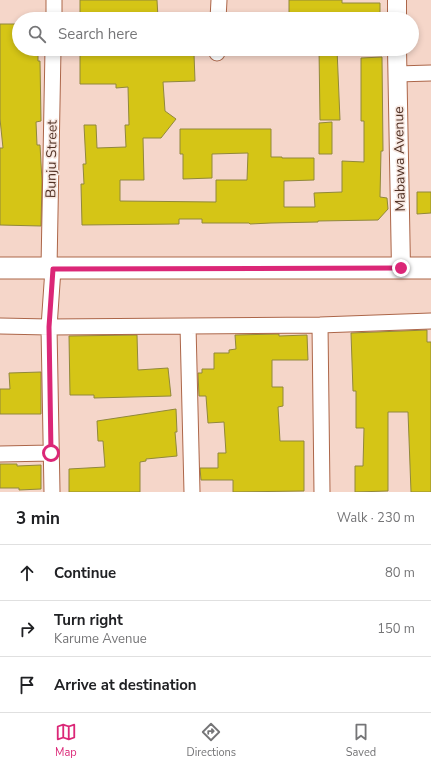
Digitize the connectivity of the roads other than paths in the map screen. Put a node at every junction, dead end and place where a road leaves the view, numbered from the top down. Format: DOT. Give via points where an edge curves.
graph roads {
  1 [pos="54,0"];
  2 [pos="219,0"];
  3 [pos="397,0"];
  4 [pos="54,12"];
  5 [pos="218,12"];
  6 [pos="397,12"];
  7 [pos="54,56"];
  8 [pos="397,56"];
  9 [pos="431,73"];
  10 [pos="397,74"];
  11 [pos="0,268"];
  12 [pos="401,268"];
  13 [pos="431,268"];
  14 [pos="51,275"];
  15 [pos="49,320"];
  16 [pos="431,321"];
  17 [pos="320,325"];
  18 [pos="0,326"];
  19 [pos="188,326"];
  20 [pos="51,453"];
  21 [pos="0,454"];
  22 [pos="52,492"];
  23 [pos="192,492"];
  24 [pos="322,492"];
  1 -- 4 [label="street"];
  2 -- 5 [label="street"];
  3 -- 6 [label="street"];
  7 -- 14 [label="street, Bunju Street"];
  8 -- 10 [label="street, Mabawa Avenue"];
  9 -- 10 [label="street"];
  10 -- 12 [label="street, Mabawa Avenue"];
  11 -- 14 [label="main road"];
  12 -- 13 [label="main road"];
  12 -- 14 [label="main road"];
  14 -- 15 [label="street, Bunju Street"];
  15 -- 18 [label="street"];
  15 -- 19 [label="street"];
  15 -- 20 [label="street, Bunju Street"];
  16 -- 17 [label="street"];
  17 -- 19 [label="street"];
  17 -- 24 [label="street"];
  19 -- 23 [label="street"];
  20 -- 21 [label="street"];
  20 -- 22 [label="street, Bunju Street"];
}
